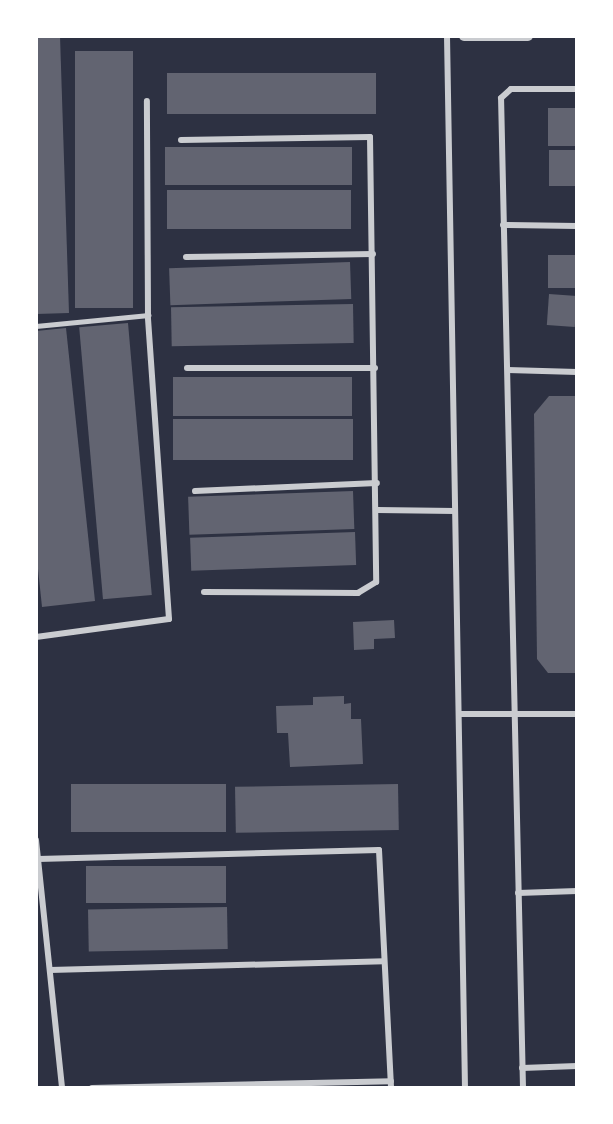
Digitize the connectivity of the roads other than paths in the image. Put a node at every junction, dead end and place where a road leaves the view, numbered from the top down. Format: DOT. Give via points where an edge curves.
graph roads {
  1 [pos="447,36"];
  2 [pos="464,36"];
  3 [pos="528,36"];
  4 [pos="577,89"];
  5 [pos="147,101"];
  6 [pos="181,140"];
  7 [pos="503,225"];
  8 [pos="577,226"];
  9 [pos="373,254"];
  10 [pos="186,257"];
  11 [pos="148,315"];
  12 [pos="36,326"];
  13 [pos="187,368"];
  14 [pos="375,368"];
  15 [pos="508,370"];
  16 [pos="577,372"];
  17 [pos="376,483"];
  18 [pos="195,492"];
  19 [pos="377,510"];
  20 [pos="455,511"];
  21 [pos="204,592"];
  22 [pos="36,637"];
  23 [pos="459,714"];
  24 [pos="516,714"];
  25 [pos="577,714"];
  26 [pos="36,840"];
  27 [pos="38,859"];
  28 [pos="577,891"];
  29 [pos="518,893"];
  30 [pos="384,961"];
  31 [pos="50,970"];
  32 [pos="577,1066"];
  33 [pos="522,1068"];
  34 [pos="391,1084"];
  35 [pos="62,1088"];
  36 [pos="92,1088"];
  37 [pos="465,1088"];
  38 [pos="523,1088"];
  1 -- 20 [label="street"];
  2 -- 3 [label="street"];
  4 -- 7 [label="street" via="506,92 501,98"];
  5 -- 11 [label="street"];
  6 -- 9 [label="street" via="370,137"];
  7 -- 8 [label="street"];
  7 -- 15 [label="street"];
  9 -- 10 [label="street"];
  9 -- 14 [label="street"];
  11 -- 12 [label="lane"];
  11 -- 22 [label="street" via="169,619"];
  13 -- 14 [label="street"];
  14 -- 17 [label="street"];
  15 -- 16 [label="street"];
  15 -- 24 [label="street"];
  17 -- 18 [label="street"];
  17 -- 19 [label="street"];
  19 -- 20 [label="street"];
  19 -- 21 [label="street" via="378,574 371,588 358,593"];
  20 -- 23 [label="street"];
  23 -- 24 [label="street"];
  23 -- 37 [label="street"];
  24 -- 25 [label="street"];
  24 -- 29 [label="street"];
  26 -- 27 [label="street"];
  27 -- 30 [label="street" via="379,850"];
  27 -- 31 [label="street"];
  28 -- 29 [label="street"];
  29 -- 33 [label="street"];
  30 -- 31 [label="street"];
  30 -- 34 [label="street"];
  31 -- 35 [label="street"];
  32 -- 33 [label="street"];
  33 -- 38 [label="street"];
  34 -- 36 [label="street"];
}
